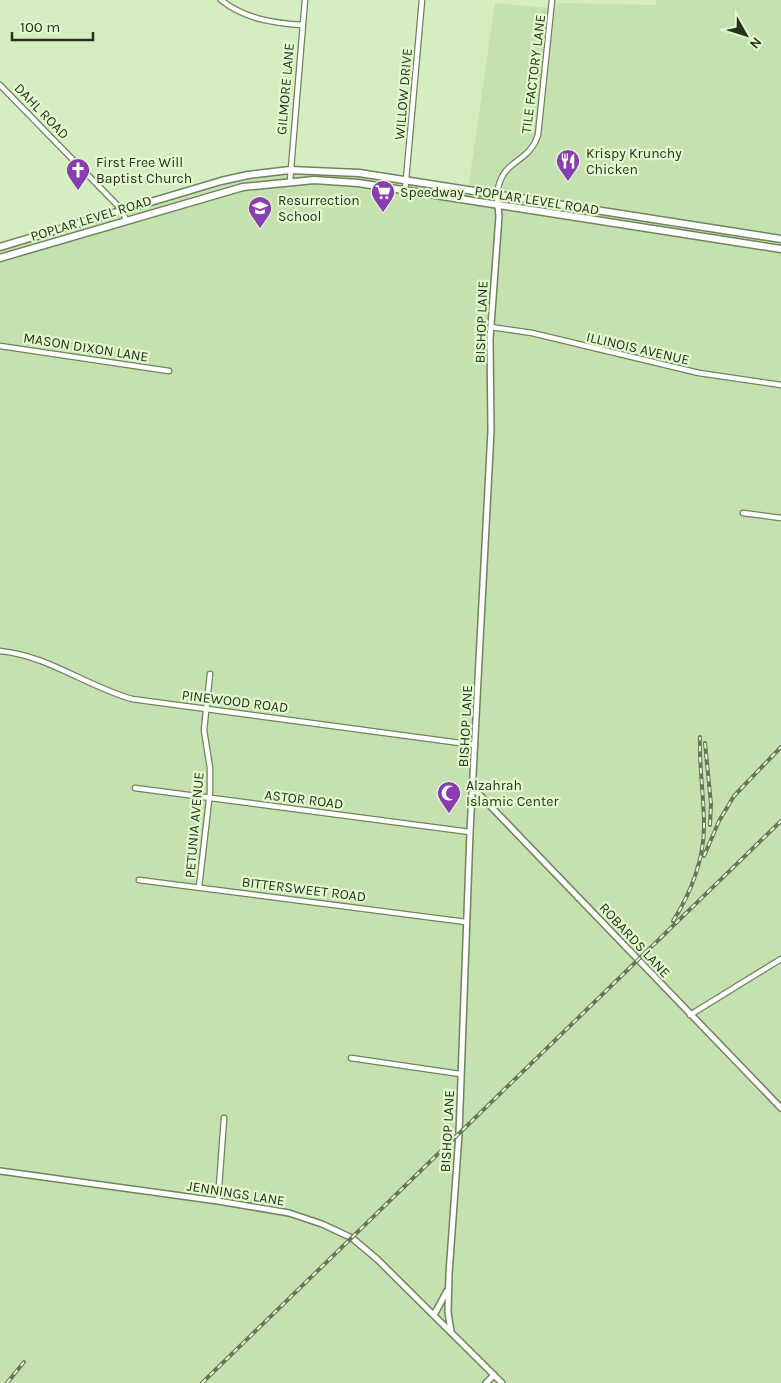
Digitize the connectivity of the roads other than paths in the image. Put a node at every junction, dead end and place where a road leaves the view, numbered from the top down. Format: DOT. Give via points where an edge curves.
graph roads {
  1 [pos="221,0"];
  2 [pos="305,0"];
  3 [pos="422,0"];
  4 [pos="552,0"];
  5 [pos="302,25"];
  6 [pos="0,85"];
  7 [pos="290,170"];
  8 [pos="406,180"];
  9 [pos="290,181"];
  10 [pos="405,191"];
  11 [pos="497,195"];
  12 [pos="498,206"];
  13 [pos="122,210"];
  14 [pos="126,220"];
  15 [pos="781,239"];
  16 [pos="0,247"];
  17 [pos="781,249"];
  18 [pos="0,258"];
  19 [pos="491,327"];
  20 [pos="0,346"];
  21 [pos="169,371"];
  22 [pos="781,385"];
  23 [pos="744,513"];
  24 [pos="781,518"];
  25 [pos="0,651"];
  26 [pos="210,674"];
  27 [pos="208,710"];
  28 [pos="476,745"];
  29 [pos="135,788"];
  30 [pos="473,788"];
  31 [pos="210,798"];
  32 [pos="470,832"];
  33 [pos="139,880"];
  34 [pos="200,887"];
  35 [pos="466,922"];
  36 [pos="781,959"];
  37 [pos="690,1015"];
  38 [pos="351,1058"];
  39 [pos="460,1074"];
  40 [pos="781,1108"];
  41 [pos="224,1118"];
  42 [pos="0,1171"];
  43 [pos="218,1201"];
  44 [pos="449,1289"];
  45 [pos="434,1315"];
  46 [pos="452,1332"];
  47 [pos="494,1375"];
  48 [pos="486,1383"];
  49 [pos="502,1383"];
  1 -- 5 [label="street" via="242,14 260,20"];
  2 -- 5 [label="street, GILMORE LANE"];
  3 -- 8 [label="street, WILLOW DRIVE"];
  4 -- 11 [label="street, TILE FACTORY LANE" via="538,135 530,152 508,166"];
  5 -- 7 [label="street, GILMORE LANE"];
  6 -- 13 [label="street, DAHL ROAD"];
  7 -- 8 [label="main road, POPLAR LEVEL ROAD" via="343,171"];
  7 -- 9 [label="street, GILMORE LANE"];
  7 -- 13 [label="main road, POPLAR LEVEL ROAD" via="221,181"];
  8 -- 10 [label="street, WILLOW DRIVE"];
  8 -- 11 [label="main road, POPLAR LEVEL ROAD"];
  9 -- 10 [label="main road, POPLAR LEVEL ROAD" via="338,181"];
  9 -- 14 [label="main road, POPLAR LEVEL ROAD" via="243,187"];
  10 -- 12 [label="main road, POPLAR LEVEL ROAD"];
  11 -- 12 [label="street, BISHOP LANE"];
  11 -- 15 [label="main road, POPLAR LEVEL ROAD"];
  12 -- 17 [label="main road, POPLAR LEVEL ROAD"];
  12 -- 19 [label="street, BISHOP LANE"];
  13 -- 14 [label="street, DAHL ROAD"];
  13 -- 16 [label="main road, POPLAR LEVEL ROAD"];
  14 -- 18 [label="main road, POPLAR LEVEL ROAD"];
  19 -- 22 [label="street, ILLINOIS AVENUE" via="532,333 687,371"];
  19 -- 28 [label="street, BISHOP LANE" via="491,431"];
  20 -- 21 [label="street, MASON DIXON LANE"];
  23 -- 24 [label="street"];
  25 -- 27 [label="street, PINEWOOD ROAD" via="36,658 119,695"];
  26 -- 27 [label="street, PETUNIA AVENUE"];
  27 -- 28 [label="street, PINEWOOD ROAD"];
  27 -- 31 [label="street, PETUNIA AVENUE" via="204,730 210,768"];
  28 -- 30 [label="street, BISHOP LANE"];
  29 -- 31 [label="street, ASTOR ROAD"];
  30 -- 32 [label="street, BISHOP LANE"];
  30 -- 37 [label="street, ROBARDS LANE"];
  31 -- 32 [label="street, ASTOR ROAD"];
  31 -- 34 [label="street, PETUNIA AVENUE"];
  32 -- 35 [label="street, BISHOP LANE"];
  33 -- 34 [label="street, BITTERSWEET ROAD"];
  34 -- 35 [label="street, BITTERSWEET ROAD"];
  35 -- 39 [label="street, BISHOP LANE"];
  36 -- 37 [label="street"];
  37 -- 40 [label="street, ROBARDS LANE"];
  38 -- 39 [label="street"];
  39 -- 44 [label="street, BISHOP LANE"];
  41 -- 43 [label="street"];
  42 -- 43 [label="street, JENNINGS LANE"];
  43 -- 45 [label="street, JENNINGS LANE" via="289,1213 343,1233 377,1259"];
  44 -- 45 [label="street, BISHOP LANE"];
  44 -- 46 [label="street, BISHOP LANE" via="448,1312"];
  45 -- 46 [label="street"];
  46 -- 47 [label="street"];
  47 -- 48 [label="street"];
  47 -- 49 [label="street"];
}
